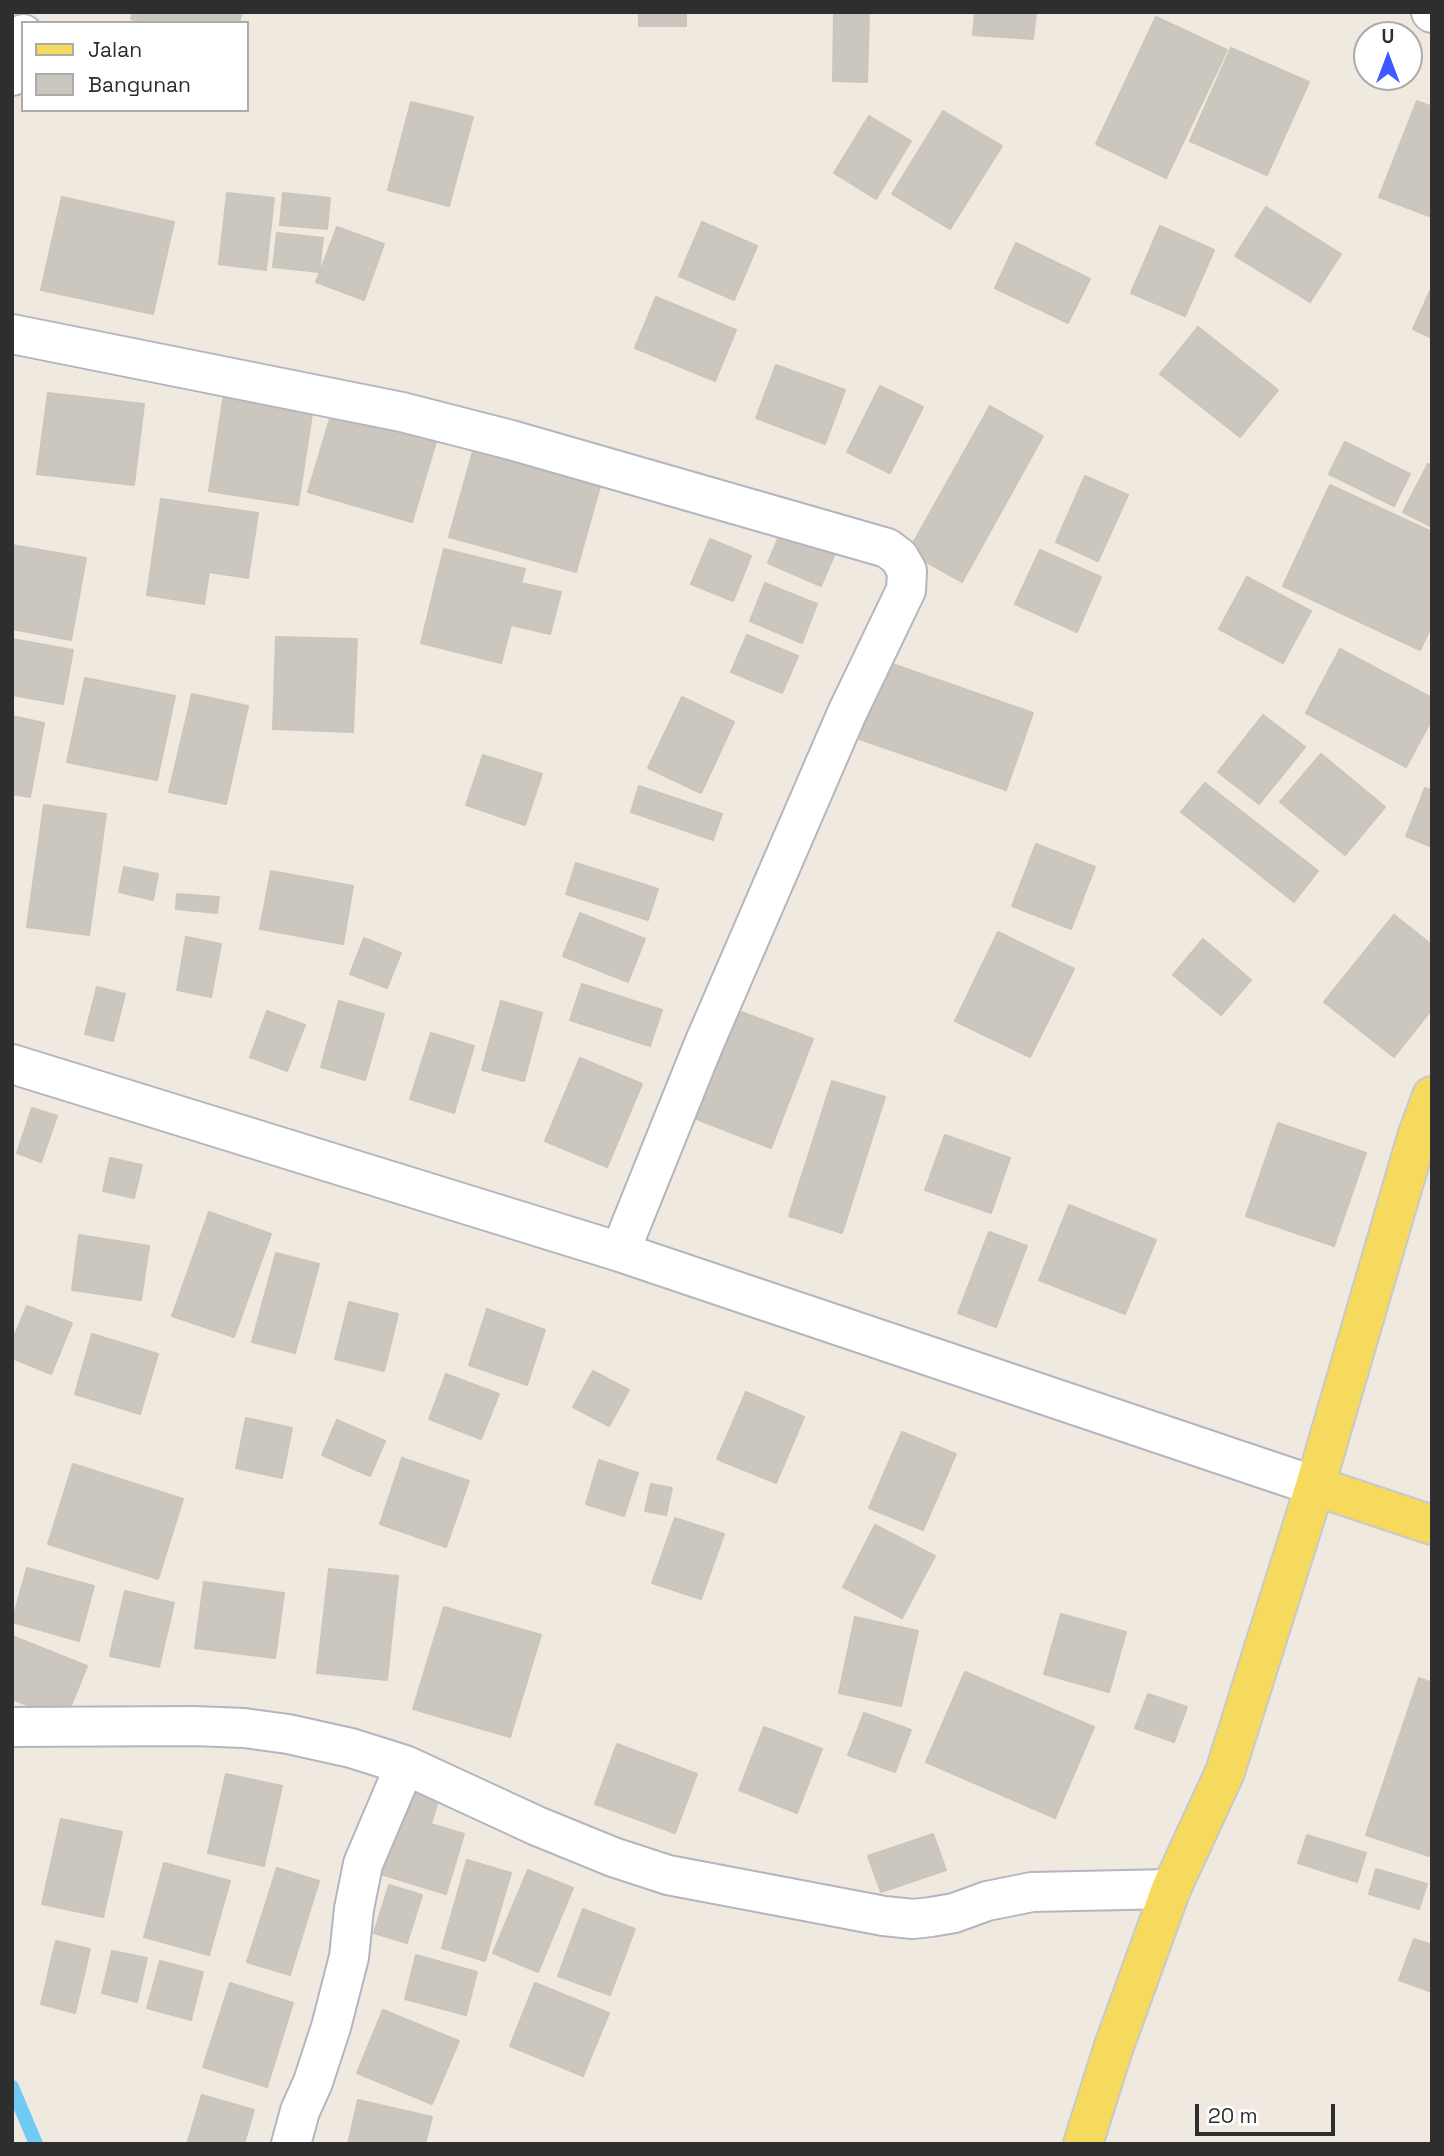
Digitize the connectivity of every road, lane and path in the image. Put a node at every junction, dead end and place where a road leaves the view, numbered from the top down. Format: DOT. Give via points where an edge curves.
graph roads {
  1 [pos="21,42"];
  2 [pos="12,76"];
  3 [pos="12,334"];
  4 [pos="12,1064"];
  5 [pos="1432,1096"];
  6 [pos="620,1252"];
  7 [pos="1315,1486"];
  8 [pos="1432,1525"];
  9 [pos="12,1727"];
  10 [pos="405,1765"];
  11 [pos="1171,1889"];
  12 [pos="291,2144"];
  13 [pos="1083,2144"];
  1 -- 2 [label="street"];
  3 -- 6 [label="street" via="402,412 887,548 898,557 907,571 906,590 841,726"];
  4 -- 6 [label="street"];
  5 -- 7 [label="main road"];
  6 -- 7 [label="street"];
  7 -- 8 [label="main road"];
  7 -- 11 [label="main road" via="1225,1772"];
  9 -- 10 [label="street" via="244,1728 351,1748"];
  10 -- 11 [label="street" via="537,1826 668,1875 884,1916 931,1917 1032,1892"];
  10 -- 12 [label="street" via="363,1864 349,1957 334,2016"];
  11 -- 13 [label="main road"];
}
